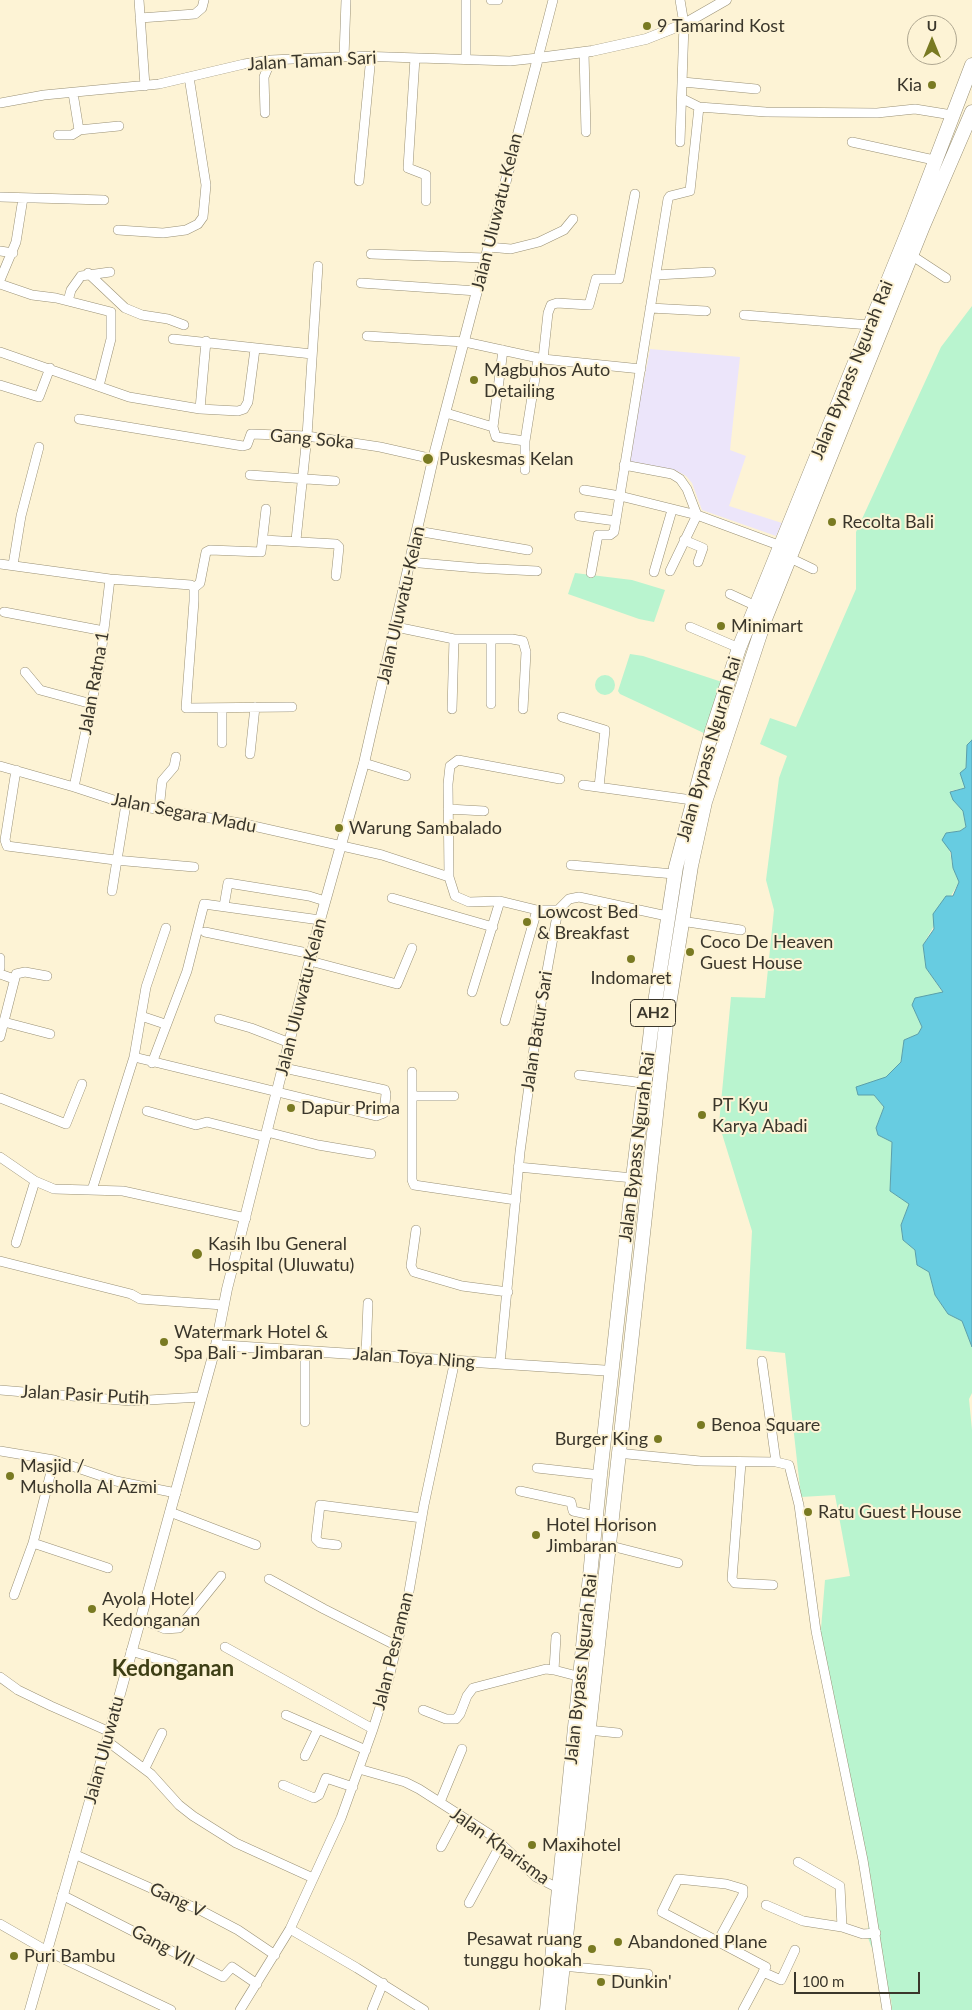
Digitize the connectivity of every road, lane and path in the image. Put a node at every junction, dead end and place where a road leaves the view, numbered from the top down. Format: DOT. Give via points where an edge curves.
graph roads {
  1 [pos="139,0"];
  2 [pos="204,0"];
  3 [pos="346,0"];
  4 [pos="466,0"];
  5 [pos="491,0"];
  6 [pos="498,0"];
  7 [pos="553,0"];
  8 [pos="680,0"];
  9 [pos="726,0"];
  10 [pos="715,3"];
  11 [pos="140,18"];
  12 [pos="684,24"];
  13 [pos="584,52"];
  14 [pos="371,56"];
  15 [pos="344,57"];
  16 [pos="415,58"];
  17 [pos="538,58"];
  18 [pos="466,59"];
  19 [pos="271,60"];
  20 [pos="972,65"];
  21 [pos="189,77"];
  22 [pos="683,82"];
  23 [pos="146,86"];
  24 [pos="756,89"];
  25 [pos="72,93"];
  26 [pos="682,99"];
  27 [pos="0,103"];
  28 [pos="699,108"];
  29 [pos="972,112"];
  30 [pos="265,113"];
  31 [pos="952,115"];
  32 [pos="119,126"];
  33 [pos="80,130"];
  34 [pos="586,132"];
  35 [pos="58,135"];
  36 [pos="680,142"];
  37 [pos="852,142"];
  38 [pos="934,160"];
  39 [pos="359,181"];
  40 [pos="635,194"];
  41 [pos="0,197"];
  42 [pos="23,198"];
  43 [pos="104,200"];
  44 [pos="426,201"];
  45 [pos="573,219"];
  46 [pos="917,224"];
  47 [pos="118,230"];
  48 [pos="488,247"];
  49 [pos="0,251"];
  50 [pos="13,253"];
  51 [pos="370,254"];
  52 [pos="911,255"];
  53 [pos="485,258"];
  54 [pos="318,266"];
  55 [pos="110,272"];
  56 [pos="711,272"];
  57 [pos="88,273"];
  58 [pos="656,276"];
  59 [pos="946,278"];
  60 [pos="0,282"];
  61 [pos="361,283"];
  62 [pos="477,291"];
  63 [pos="68,301"];
  64 [pos="650,308"];
  65 [pos="706,311"];
  66 [pos="744,315"];
  67 [pos="184,325"];
  68 [pos="870,325"];
  69 [pos="368,336"];
  70 [pos="173,339"];
  71 [pos="206,341"];
  72 [pos="464,342"];
  73 [pos="255,349"];
  74 [pos="503,350"];
  75 [pos="0,352"];
  76 [pos="312,354"];
  77 [pos="540,359"];
  78 [pos="50,368"];
  79 [pos="641,369"];
  80 [pos="0,385"];
  81 [pos="99,386"];
  82 [pos="200,409"];
  83 [pos="446,413"];
  84 [pos="79,419"];
  85 [pos="493,427"];
  86 [pos="307,436"];
  87 [pos="525,441"];
  88 [pos="39,447"];
  89 [pos="434,459"];
  90 [pos="624,465"];
  91 [pos="525,470"];
  92 [pos="250,475"];
  93 [pos="303,481"];
  94 [pos="335,482"];
  95 [pos="584,490"];
  96 [pos="620,496"];
  97 [pos="266,510"];
  98 [pos="672,510"];
  99 [pos="697,515"];
  100 [pos="579,516"];
  101 [pos="616,521"];
  102 [pos="417,531"];
  103 [pos="263,540"];
  104 [pos="296,540"];
  105 [pos="684,540"];
  106 [pos="781,546"];
  107 [pos="528,550"];
  108 [pos="790,558"];
  109 [pos="409,562"];
  110 [pos="698,562"];
  111 [pos="0,564"];
  112 [pos="13,565"];
  113 [pos="813,569"];
  114 [pos="538,571"];
  115 [pos="654,572"];
  116 [pos="670,572"];
  117 [pos="591,573"];
  118 [pos="336,576"];
  119 [pos="110,579"];
  120 [pos="194,588"];
  121 [pos="730,594"];
  122 [pos="756,606"];
  123 [pos="4,612"];
  124 [pos="396,626"];
  125 [pos="690,626"];
  126 [pos="104,631"];
  127 [pos="454,639"];
  128 [pos="492,640"];
  129 [pos="739,648"];
  130 [pos="25,672"];
  131 [pos="92,704"];
  132 [pos="491,704"];
  133 [pos="255,707"];
  134 [pos="292,707"];
  135 [pos="222,708"];
  136 [pos="452,709"];
  137 [pos="522,710"];
  138 [pos="562,717"];
  139 [pos="222,743"];
  140 [pos="250,754"];
  141 [pos="176,757"];
  142 [pos="364,763"];
  143 [pos="0,766"];
  144 [pos="16,770"];
  145 [pos="406,776"];
  146 [pos="560,779"];
  147 [pos="582,785"];
  148 [pos="599,786"];
  149 [pos="74,787"];
  150 [pos="692,800"];
  151 [pos="126,804"];
  152 [pos="448,809"];
  153 [pos="159,810"];
  154 [pos="484,811"];
  155 [pos="340,847"];
  156 [pos="115,860"];
  157 [pos="571,865"];
  158 [pos="194,867"];
  159 [pos="674,874"];
  160 [pos="449,877"];
  161 [pos="112,891"];
  162 [pos="392,898"];
  163 [pos="325,901"];
  164 [pos="500,901"];
  165 [pos="224,906"];
  166 [pos="537,910"];
  167 [pos="558,910"];
  168 [pos="667,916"];
  169 [pos="320,920"];
  170 [pos="681,921"];
  171 [pos="493,927"];
  172 [pos="166,928"];
  173 [pos="741,930"];
  174 [pos="205,932"];
  175 [pos="412,948"];
  176 [pos="311,957"];
  177 [pos="0,958"];
  178 [pos="0,968"];
  179 [pos="0,974"];
  180 [pos="47,976"];
  181 [pos="14,979"];
  182 [pos="472,992"];
  183 [pos="141,1016"];
  184 [pos="219,1019"];
  185 [pos="505,1021"];
  186 [pos="4,1022"];
  187 [pos="165,1024"];
  188 [pos="50,1034"];
  189 [pos="0,1037"];
  190 [pos="290,1043"];
  191 [pos="134,1057"];
  192 [pos="152,1062"];
  193 [pos="284,1068"];
  194 [pos="412,1072"];
  195 [pos="579,1075"];
  196 [pos="82,1084"];
  197 [pos="644,1086"];
  198 [pos="278,1091"];
  199 [pos="412,1096"];
  200 [pos="454,1096"];
  201 [pos="0,1098"];
  202 [pos="147,1111"];
  203 [pos="266,1134"];
  204 [pos="371,1154"];
  205 [pos="0,1157"];
  206 [pos="518,1167"];
  207 [pos="633,1178"];
  208 [pos="35,1181"];
  209 [pos="92,1190"];
  210 [pos="516,1200"];
  211 [pos="246,1218"];
  212 [pos="416,1230"];
  213 [pos="16,1244"];
  214 [pos="0,1261"];
  215 [pos="508,1292"];
  216 [pos="368,1303"];
  217 [pos="223,1305"];
  218 [pos="216,1345"];
  219 [pos="305,1351"];
  220 [pos="366,1354"];
  221 [pos="455,1360"];
  222 [pos="762,1360"];
  223 [pos="500,1364"];
  224 [pos="612,1371"];
  225 [pos="626,1373"];
  226 [pos="0,1390"];
  227 [pos="200,1398"];
  228 [pos="304,1422"];
  229 [pos="0,1451"];
  230 [pos="617,1453"];
  231 [pos="54,1460"];
  232 [pos="776,1462"];
  233 [pos="741,1463"];
  234 [pos="538,1468"];
  235 [pos="600,1475"];
  236 [pos="520,1491"];
  237 [pos="176,1493"];
  238 [pos="170,1512"];
  239 [pos="596,1516"];
  240 [pos="422,1518"];
  241 [pos="34,1543"];
  242 [pos="337,1544"];
  243 [pos="256,1545"];
  244 [pos="607,1545"];
  245 [pos="678,1563"];
  246 [pos="108,1568"];
  247 [pos="221,1576"];
  248 [pos="270,1579"];
  249 [pos="773,1585"];
  250 [pos="14,1595"];
  251 [pos="141,1619"];
  252 [pos="556,1637"];
  253 [pos="397,1646"];
  254 [pos="226,1647"];
  255 [pos="131,1651"];
  256 [pos="174,1664"];
  257 [pos="554,1670"];
  258 [pos="0,1677"];
  259 [pos="581,1677"];
  260 [pos="423,1710"];
  261 [pos="286,1715"];
  262 [pos="318,1729"];
  263 [pos="373,1729"];
  264 [pos="588,1730"];
  265 [pos="162,1733"];
  266 [pos="618,1733"];
  267 [pos="108,1736"];
  268 [pos="462,1749"];
  269 [pos="366,1750"];
  270 [pos="305,1756"];
  271 [pos="145,1768"];
  272 [pos="360,1769"];
  273 [pos="283,1785"];
  274 [pos="353,1787"];
  275 [pos="574,1796"];
  276 [pos="440,1802"];
  277 [pos="458,1815"];
  278 [pos="570,1825"];
  279 [pos="501,1844"];
  280 [pos="441,1847"];
  281 [pos="74,1854"];
  282 [pos="798,1862"];
  283 [pos="313,1878"];
  284 [pos="558,1888"];
  285 [pos="62,1895"];
  286 [pos="469,1903"];
  287 [pos="766,1905"];
  288 [pos="0,1924"];
  289 [pos="842,1927"];
  290 [pos="290,1930"];
  291 [pos="876,1933"];
  292 [pos="718,1941"];
  293 [pos="795,1950"];
  294 [pos="47,1951"];
  295 [pos="275,1955"];
  296 [pos="562,1966"];
  297 [pos="763,1972"];
  298 [pos="648,1974"];
  299 [pos="383,1983"];
  300 [pos="257,1984"];
  301 [pos="30,2010"];
  302 [pos="170,2010"];
  303 [pos="240,2010"];
  304 [pos="372,2010"];
  305 [pos="424,2010"];
  306 [pos="547,2010"];
  307 [pos="558,2010"];
  308 [pos="743,2010"];
  309 [pos="886,2010"];
  1 -- 11 [label="street"];
  2 -- 11 [label="street" via="202,8 195,14"];
  3 -- 15 [label="street"];
  4 -- 18 [label="street"];
  5 -- 6 [label="street"];
  7 -- 17 [label="street"];
  8 -- 12 [label="street"];
  9 -- 10 [label="street"];
  10 -- 12 [label="street"];
  11 -- 23 [label="street"];
  12 -- 13 [label="street" via="646,39"];
  12 -- 22 [label="street"];
  13 -- 17 [label="street"];
  13 -- 34 [label="street"];
  14 -- 15 [label="street, Jalan Taman Sari"];
  14 -- 16 [label="street, Jalan Taman Sari"];
  14 -- 39 [label="street"];
  15 -- 19 [label="street, Jalan Taman Sari"];
  16 -- 18 [label="street, Jalan Taman Sari"];
  16 -- 44 [label="street" via="408,168 426,175"];
  17 -- 18 [label="street, Jalan Taman Sari" via="510,61"];
  17 -- 48 [label="street, Jalan Uluwatu-Kelan"];
  19 -- 21 [label="street, Jalan Taman Sari"];
  19 -- 30 [label="street" via="264,77"];
  20 -- 31 [label="highway, Jalan Bypass Ngurah Rai / AH2"];
  21 -- 23 [label="street, Jalan Taman Sari"];
  21 -- 47 [label="street" via="206,185 203,217 198,224 186,230 163,233"];
  22 -- 24 [label="street"];
  22 -- 26 [label="street"];
  23 -- 25 [label="street, Jalan Taman Sari"];
  25 -- 27 [label="street, Jalan Taman Sari"];
  25 -- 33 [label="street"];
  26 -- 28 [label="street"];
  26 -- 36 [label="street"];
  28 -- 31 [label="street" via="851,113 915,109"];
  28 -- 58 [label="street" via="690,190 670,196 668,200"];
  29 -- 46 [label="highway, Jalan Bypass Ngurah Rai / AH2"];
  31 -- 38 [label="highway, Jalan Bypass Ngurah Rai / AH2"];
  32 -- 33 [label="street"];
  33 -- 35 [label="street" via="72,135"];
  37 -- 38 [label="street"];
  38 -- 46 [label="highway, Jalan Bypass Ngurah Rai / AH2"];
  40 -- 77 [label="street" via="619,278 596,279 588,306 551,305"];
  41 -- 42 [label="street"];
  42 -- 43 [label="street"];
  42 -- 50 [label="street"];
  45 -- 48 [label="street" via="564,230 539,242 511,248"];
  46 -- 52 [label="highway, Jalan Bypass Ngurah Rai / AH2"];
  46 -- 68 [label="highway, Jalan Bypass Ngurah Rai / AH2"];
  48 -- 53 [label="street, Jalan Uluwatu-Kelan"];
  49 -- 50 [label="street"];
  50 -- 60 [label="street"];
  51 -- 53 [label="street"];
  52 -- 59 [label="street"];
  52 -- 108 [label="highway, Jalan Bypass Ngurah Rai / AH2"];
  53 -- 62 [label="street, Jalan Uluwatu-Kelan"];
  54 -- 76 [label="street"];
  55 -- 57 [label="street"];
  56 -- 58 [label="street"];
  57 -- 63 [label="street" via="76,280"];
  57 -- 67 [label="street" via="125,308"];
  58 -- 64 [label="street"];
  60 -- 63 [label="street" via="32,295"];
  61 -- 62 [label="street"];
  62 -- 72 [label="street, Jalan Uluwatu-Kelan"];
  63 -- 81 [label="street" via="112,314 111,339"];
  64 -- 65 [label="street"];
  64 -- 79 [label="street"];
  66 -- 68 [label="street"];
  68 -- 106 [label="highway, Jalan Bypass Ngurah Rai / AH2"];
  69 -- 72 [label="street"];
  70 -- 71 [label="street"];
  71 -- 73 [label="street"];
  71 -- 82 [label="street"];
  72 -- 74 [label="street"];
  72 -- 83 [label="street, Jalan Uluwatu-Kelan"];
  73 -- 76 [label="street"];
  73 -- 82 [label="street" via="248,402 244,409"];
  74 -- 77 [label="street"];
  74 -- 85 [label="street"];
  75 -- 78 [label="street"];
  76 -- 86 [label="street"];
  77 -- 79 [label="street"];
  77 -- 87 [label="street"];
  78 -- 80 [label="street" via="39,397"];
  78 -- 81 [label="street"];
  79 -- 90 [label="street"];
  81 -- 82 [label="street" via="141,400"];
  83 -- 85 [label="street"];
  83 -- 89 [label="street, Jalan Uluwatu-Kelan"];
  84 -- 86 [label="street, Gang Soka" via="243,446 251,434"];
  85 -- 87 [label="street" via="496,437"];
  86 -- 89 [label="street, Gang Soka"];
  86 -- 93 [label="street"];
  87 -- 91 [label="street"];
  88 -- 112 [label="street" via="21,516"];
  89 -- 102 [label="street, Jalan Uluwatu-Kelan"];
  90 -- 96 [label="street"];
  90 -- 99 [label="street" via="676,476 687,489"];
  92 -- 93 [label="street"];
  93 -- 94 [label="street"];
  93 -- 104 [label="street"];
  95 -- 96 [label="street"];
  96 -- 98 [label="street"];
  96 -- 101 [label="street"];
  97 -- 103 [label="street"];
  98 -- 99 [label="street"];
  98 -- 115 [label="street"];
  99 -- 105 [label="street"];
  99 -- 106 [label="street"];
  100 -- 101 [label="street"];
  101 -- 117 [label="street" via="613,534 598,536"];
  102 -- 107 [label="street"];
  102 -- 109 [label="street, Jalan Uluwatu-Kelan"];
  103 -- 104 [label="street"];
  103 -- 120 [label="street" via="259,552 206,552 200,583"];
  104 -- 118 [label="street" via="338,545"];
  105 -- 110 [label="street" via="703,548"];
  105 -- 116 [label="street"];
  106 -- 122 [label="highway, Jalan Bypass Ngurah Rai / AH2"];
  108 -- 113 [label="street"];
  108 -- 170 [label="highway, Jalan Bypass Ngurah Rai / AH2" via="765,619 705,802"];
  109 -- 114 [label="street"];
  109 -- 124 [label="street, Jalan Uluwatu-Kelan"];
  111 -- 112 [label="street"];
  112 -- 119 [label="street"];
  119 -- 120 [label="street" via="190,585"];
  119 -- 126 [label="street, Jalan Ratna 1"];
  120 -- 135 [label="street" via="185,706 188,709"];
  121 -- 122 [label="street"];
  122 -- 129 [label="highway, Jalan Bypass Ngurah Rai / AH2"];
  123 -- 126 [label="street"];
  124 -- 127 [label="street"];
  124 -- 142 [label="street, Jalan Uluwatu-Kelan"];
  125 -- 129 [label="street"];
  126 -- 131 [label="street, Jalan Ratna 1"];
  127 -- 128 [label="street"];
  127 -- 136 [label="street"];
  128 -- 132 [label="street"];
  128 -- 137 [label="street" via="518,640 526,645"];
  129 -- 150 [label="highway, Jalan Bypass Ngurah Rai / AH2"];
  130 -- 131 [label="street" via="40,690"];
  131 -- 149 [label="street, Jalan Ratna 1"];
  133 -- 134 [label="street"];
  133 -- 135 [label="street"];
  133 -- 140 [label="street"];
  135 -- 139 [label="street"];
  138 -- 148 [label="street" via="605,730"];
  141 -- 153 [label="street" via="174,767 162,781"];
  142 -- 145 [label="street"];
  142 -- 155 [label="street, Jalan Uluwatu-Kelan"];
  143 -- 144 [label="street, Jalan Segara Madu"];
  144 -- 149 [label="street, Jalan Segara Madu"];
  144 -- 156 [label="street" via="6,845"];
  146 -- 152 [label="street" via="455,761 449,771"];
  147 -- 148 [label="street"];
  148 -- 150 [label="street"];
  149 -- 151 [label="street, Jalan Segara Madu"];
  150 -- 159 [label="highway, Jalan Bypass Ngurah Rai / AH2"];
  151 -- 153 [label="street, Jalan Segara Madu"];
  151 -- 156 [label="street"];
  152 -- 154 [label="street"];
  152 -- 160 [label="street"];
  153 -- 155 [label="street, Jalan Segara Madu" via="240,823"];
  155 -- 160 [label="street" via="382,855"];
  155 -- 163 [label="street, Jalan Uluwatu-Kelan"];
  156 -- 158 [label="street"];
  156 -- 161 [label="street"];
  157 -- 159 [label="street"];
  159 -- 168 [label="highway, Jalan Bypass Ngurah Rai / AH2"];
  160 -- 164 [label="street" via="454,894 460,900"];
  162 -- 171 [label="street"];
  163 -- 165 [label="street" via="228,883"];
  163 -- 169 [label="street, Jalan Uluwatu-Kelan"];
  164 -- 166 [label="street"];
  164 -- 171 [label="street"];
  165 -- 169 [label="street"];
  165 -- 187 [label="street" via="203,904 186,971"];
  166 -- 167 [label="street"];
  166 -- 185 [label="street"];
  167 -- 168 [label="street" via="569,900 579,897"];
  167 -- 206 [label="street, Jalan Batur Sari" via="537,1026"];
  168 -- 197 [label="highway, Jalan Bypass Ngurah Rai / AH2"];
  169 -- 176 [label="street, Jalan Uluwatu-Kelan"];
  170 -- 173 [label="street"];
  170 -- 225 [label="highway, Jalan Bypass Ngurah Rai / AH2"];
  171 -- 182 [label="street"];
  172 -- 183 [label="street" via="148,981"];
  174 -- 176 [label="street"];
  175 -- 176 [label="street" via="396,984"];
  176 -- 190 [label="street, Jalan Uluwatu-Kelan"];
  177 -- 178 [label="street"];
  179 -- 181 [label="street"];
  180 -- 181 [label="street" via="22,972"];
  181 -- 186 [label="street"];
  183 -- 187 [label="street"];
  183 -- 191 [label="street"];
  184 -- 190 [label="street"];
  186 -- 188 [label="street"];
  186 -- 189 [label="street"];
  187 -- 192 [label="street"];
  190 -- 193 [label="street, Jalan Uluwatu-Kelan"];
  191 -- 192 [label="street"];
  191 -- 209 [label="street"];
  192 -- 198 [label="street"];
  193 -- 198 [label="street, Jalan Uluwatu-Kelan"];
  193 -- 198 [label="street" via="385,1090 384,1113 376,1116"];
  194 -- 199 [label="street"];
  195 -- 197 [label="street" via="636,1082"];
  196 -- 201 [label="street" via="66,1124"];
  197 -- 207 [label="highway, Jalan Bypass Ngurah Rai / AH2"];
  198 -- 203 [label="street, Jalan Uluwatu-Kelan"];
  199 -- 200 [label="street"];
  199 -- 210 [label="street" via="414,1185"];
  202 -- 203 [label="street" via="196,1125 207,1122"];
  203 -- 204 [label="street"];
  203 -- 211 [label="street, Jalan Uluwatu-Kelan"];
  205 -- 208 [label="street"];
  206 -- 207 [label="street"];
  206 -- 210 [label="street, Jalan Batur Sari"];
  207 -- 224 [label="highway, Jalan Bypass Ngurah Rai / AH2"];
  208 -- 209 [label="street" via="58,1190"];
  208 -- 213 [label="street"];
  209 -- 211 [label="street" via="132,1192"];
  210 -- 215 [label="street, Jalan Batur Sari"];
  211 -- 217 [label="street, Jalan Uluwatu-Kelan"];
  212 -- 215 [label="street" via="411,1266 414,1272 462,1286"];
  214 -- 217 [label="street" via="140,1299"];
  215 -- 223 [label="street, Jalan Batur Sari"];
  216 -- 220 [label="street"];
  217 -- 218 [label="street, Jalan Uluwatu-Kelan"];
  218 -- 219 [label="street, Jalan Toya Ning"];
  218 -- 227 [label="street, Jalan Uluwatu"];
  219 -- 220 [label="street, Jalan Toya Ning"];
  219 -- 228 [label="street"];
  220 -- 221 [label="street, Jalan Toya Ning"];
  221 -- 223 [label="street, Jalan Toya Ning"];
  221 -- 240 [label="street, Jalan Pesraman"];
  222 -- 232 [label="street"];
  223 -- 224 [label="street, Jalan Toya Ning"];
  224 -- 225 [label="highway"];
  224 -- 235 [label="highway, Jalan Bypass Ngurah Rai / AH2"];
  225 -- 230 [label="highway, Jalan Bypass Ngurah Rai / AH2"];
  226 -- 227 [label="street, Jalan Pasir Putih" via="131,1401"];
  227 -- 237 [label="street, Jalan Uluwatu"];
  229 -- 231 [label="street"];
  230 -- 233 [label="street"];
  230 -- 244 [label="highway, Jalan Bypass Ngurah Rai / AH2"];
  231 -- 237 [label="street" via="116,1480"];
  231 -- 241 [label="street"];
  232 -- 233 [label="street"];
  232 -- 291 [label="street" via="788,1463 794,1475 816,1631"];
  233 -- 249 [label="street" via="732,1579 735,1583"];
  234 -- 235 [label="street"];
  235 -- 239 [label="highway, Jalan Bypass Ngurah Rai / AH2"];
  236 -- 239 [label="street" via="571,1502 574,1511"];
  237 -- 238 [label="street, Jalan Uluwatu"];
  238 -- 243 [label="street"];
  238 -- 251 [label="street, Jalan Uluwatu"];
  239 -- 259 [label="highway, Jalan Bypass Ngurah Rai / AH2"];
  240 -- 242 [label="street" via="320,1505 316,1539 320,1543"];
  240 -- 253 [label="street, Jalan Pesraman"];
  241 -- 246 [label="street"];
  241 -- 250 [label="street"];
  244 -- 245 [label="street"];
  244 -- 264 [label="highway, Jalan Bypass Ngurah Rai / AH2"];
  247 -- 251 [label="street" via="177,1629 165,1629"];
  248 -- 253 [label="street"];
  251 -- 255 [label="street, Jalan Uluwatu"];
  252 -- 257 [label="street"];
  253 -- 263 [label="street, Jalan Pesraman"];
  254 -- 263 [label="street"];
  255 -- 256 [label="street"];
  255 -- 267 [label="street, Jalan Uluwatu"];
  257 -- 259 [label="street"];
  257 -- 260 [label="street" via="546,1669 473,1688 456,1719 446,1719"];
  258 -- 267 [label="street" via="18,1690"];
  259 -- 275 [label="highway, Jalan Bypass Ngurah Rai / AH2"];
  261 -- 262 [label="street"];
  262 -- 269 [label="street"];
  262 -- 270 [label="street"];
  263 -- 269 [label="street, Jalan Pesraman"];
  264 -- 266 [label="street"];
  264 -- 275 [label="highway, Jalan Bypass Ngurah Rai / AH2"];
  265 -- 271 [label="street"];
  267 -- 271 [label="street"];
  267 -- 281 [label="street, Jalan Uluwatu"];
  268 -- 276 [label="street"];
  269 -- 272 [label="street, Jalan Pesraman"];
  271 -- 283 [label="street" via="193,1816 228,1839"];
  272 -- 274 [label="street, Jalan Pesraman"];
  272 -- 276 [label="street, Jalan Kharisma" via="405,1782"];
  273 -- 274 [label="street" via="314,1798 326,1778"];
  274 -- 283 [label="street, Jalan Pesraman"];
  275 -- 278 [label="highway, Jalan Bypass Ngurah Rai / AH2"];
  276 -- 277 [label="street, Jalan Kharisma"];
  277 -- 279 [label="street, Jalan Kharisma"];
  277 -- 280 [label="street"];
  278 -- 284 [label="highway, Jalan Bypass Ngurah Rai / AH2"];
  278 -- 296 [label="highway, Jalan Bypass Ngurah Rai / AH2"];
  279 -- 284 [label="street, Jalan Kharisma" via="536,1877"];
  279 -- 286 [label="street"];
  281 -- 285 [label="street, Jalan Uluwatu"];
  281 -- 295 [label="street, Gang V" via="200,1910"];
  282 -- 289 [label="street" via="840,1886"];
  283 -- 290 [label="street, Jalan Pesraman"];
  284 -- 306 [label="highway, Jalan Bypass Ngurah Rai / AH2"];
  285 -- 294 [label="street, Jalan Uluwatu"];
  285 -- 300 [label="street, Gang VII" via="221,1976 225,1977 232,1967"];
  287 -- 289 [label="street" via="803,1921"];
  288 -- 294 [label="street"];
  289 -- 291 [label="street" via="863,1934"];
  290 -- 295 [label="street, Jalan Pesraman"];
  290 -- 299 [label="street"];
  291 -- 309 [label="street"];
  292 -- 292 [label="street" via="743,1896 743,1889 678,1879 662,1912"];
  292 -- 297 [label="street" via="766,1967"];
  293 -- 297 [label="street" via="781,1980"];
  294 -- 301 [label="street, Jalan Uluwatu"];
  294 -- 302 [label="street"];
  295 -- 300 [label="street, Jalan Pesraman"];
  296 -- 298 [label="street"];
  296 -- 307 [label="highway, Jalan Bypass Ngurah Rai / AH2"];
  297 -- 308 [label="street"];
  299 -- 304 [label="street"];
  299 -- 305 [label="street"];
  300 -- 303 [label="street, Jalan Pesraman"];
}
